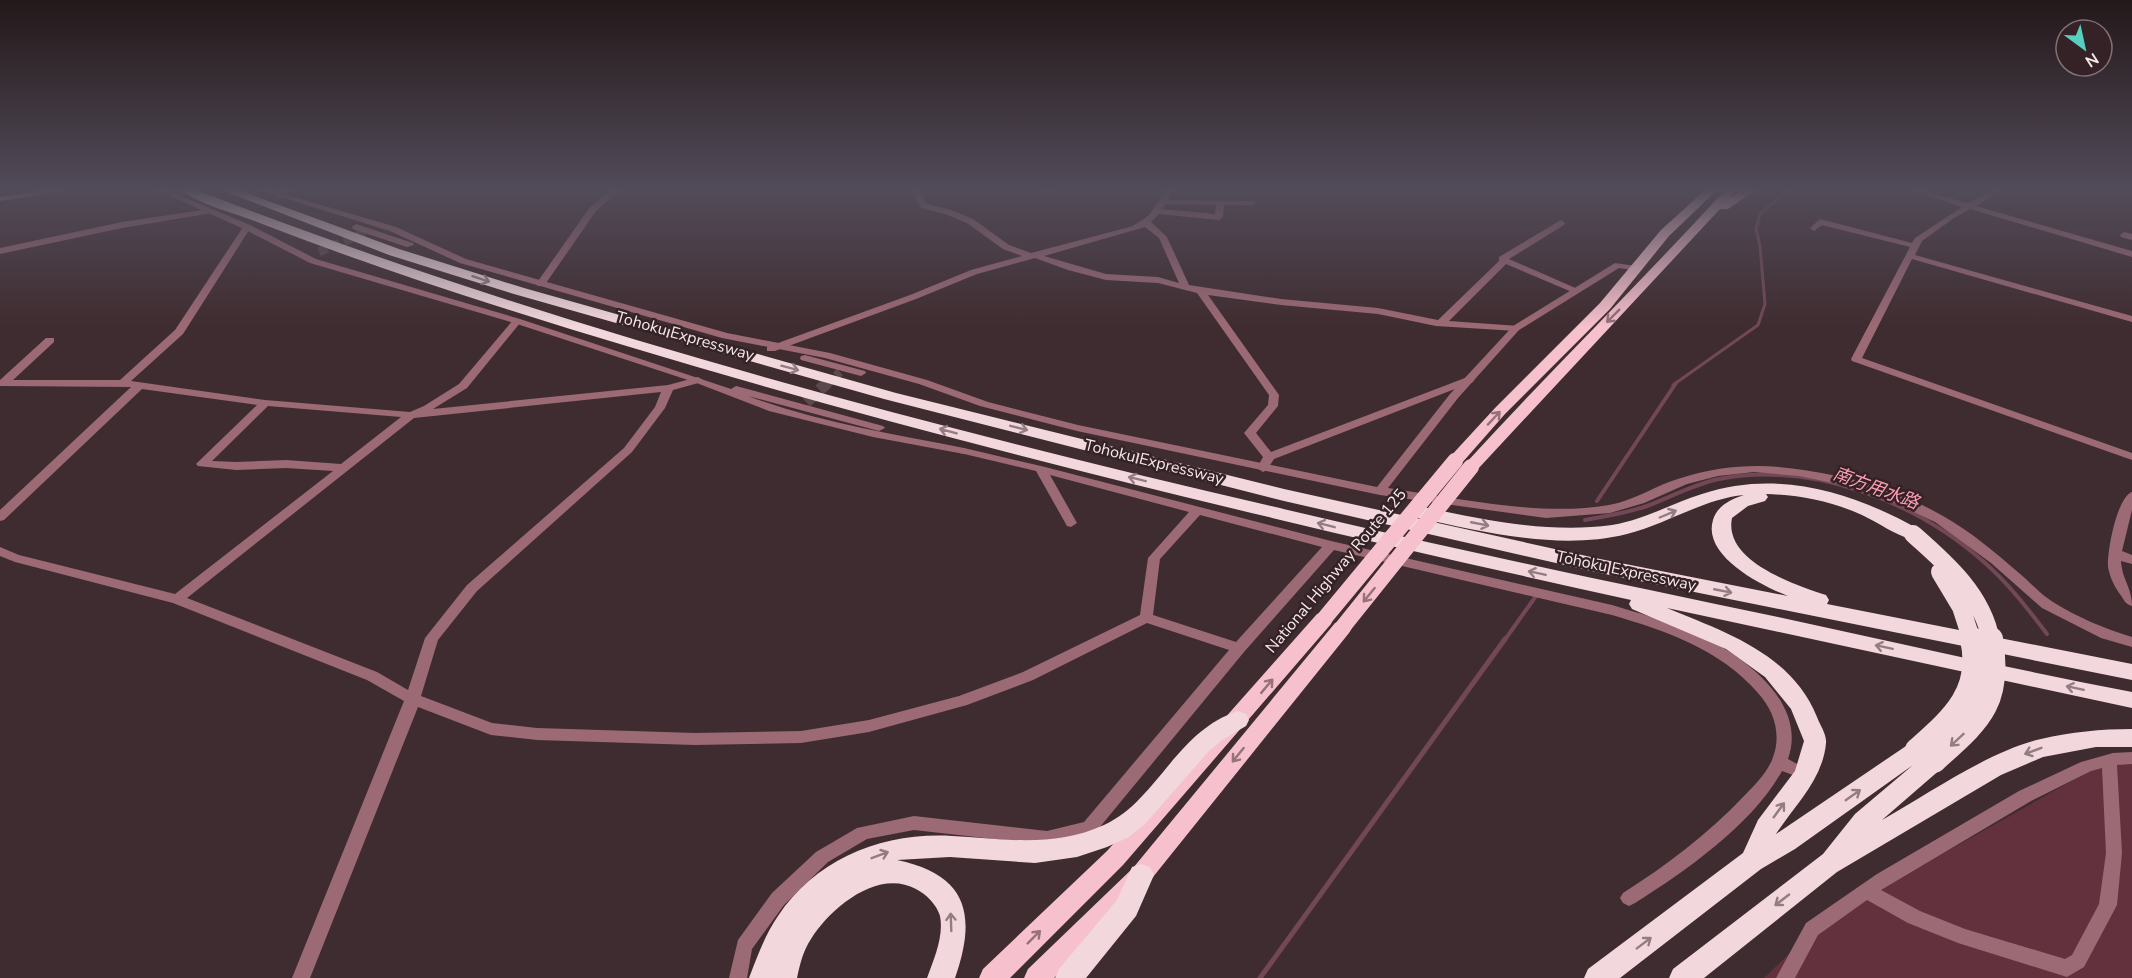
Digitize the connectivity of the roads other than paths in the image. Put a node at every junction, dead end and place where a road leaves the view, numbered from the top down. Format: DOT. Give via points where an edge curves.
graph roads {
  1 [pos="72,236"];
  2 [pos="241,236"];
  3 [pos="261,236"];
  4 [pos="271,236"];
  5 [pos="306,236"];
  6 [pos="350,236"];
  7 [pos="380,236"];
  8 [pos="408,236"];
  9 [pos="575,236"];
  10 [pos="990,236"];
  11 [pos="1107,236"];
  12 [pos="1161,236"];
  13 [pos="1540,236"];
  14 [pos="1663,236"];
  15 [pos="1688,236"];
  16 [pos="1695,236"];
  17 [pos="1864,236"];
  18 [pos="1924,236"];
  19 [pos="2070,236"];
  20 [pos="0,251"];
  21 [pos="1913,251"];
  22 [pos="2132,254"];
  23 [pos="1031,256"];
  24 [pos="463,261"];
  25 [pos="1506,261"];
  26 [pos="1636,269"];
  27 [pos="1655,274"];
  28 [pos="380,279"];
  29 [pos="541,284"];
  30 [pos="1185,286"];
  31 [pos="1575,290"];
  32 [pos="1200,291"];
  33 [pos="2132,319"];
  34 [pos="517,321"];
  35 [pos="1440,323"];
  36 [pos="1516,328"];
  37 [pos="50,340"];
  38 [pos="775,347"];
  39 [pos="698,380"];
  40 [pos="1469,380"];
  41 [pos="1,383"];
  42 [pos="123,383"];
  43 [pos="140,385"];
  44 [pos="668,388"];
  45 [pos="265,403"];
  46 [pos="984,405"];
  47 [pos="411,415"];
  48 [pos="937,445"];
  49 [pos="2132,457"];
  50 [pos="1154,462"];
  51 [pos="1266,463"];
  52 [pos="1463,464"];
  53 [pos="345,468"];
  54 [pos="1041,469"];
  55 [pos="1380,491"];
  56 [pos="2132,496"];
  57 [pos="1197,512"];
  58 [pos="0,517"];
  59 [pos="1071,523"];
  60 [pos="2127,526"];
  61 [pos="1908,536"];
  62 [pos="1331,545"];
  63 [pos="0,551"];
  64 [pos="2116,554"];
  65 [pos="2132,560"];
  66 [pos="1594,586"];
  67 [pos="177,599"];
  68 [pos="2132,601"];
  69 [pos="1146,618"];
  70 [pos="1333,623"];
  71 [pos="1903,627"];
  72 [pos="2132,642"];
  73 [pos="1239,648"];
  74 [pos="2132,672"];
  75 [pos="411,698"];
  76 [pos="2132,700"];
  77 [pos="1238,720"];
  78 [pos="2132,738"];
  79 [pos="1926,755"];
  80 [pos="2132,758"];
  81 [pos="2109,760"];
  82 [pos="1752,861"];
  83 [pos="1828,864"];
  84 [pos="1141,874"];
  85 [pos="1867,891"];
  86 [pos="1629,898"];
  87 [pos="816,899"];
  88 [pos="301,978"];
  89 [pos="738,978"];
  90 [pos="763,978"];
  91 [pos="783,978"];
  92 [pos="941,978"];
  93 [pos="993,978"];
  94 [pos="1037,978"];
  95 [pos="1068,978"];
  96 [pos="1598,978"];
  97 [pos="1683,978"];
  98 [pos="1785,978"];
  1 -- 20 [label="street"];
  2 -- 42 [label="street" via="179,332"];
  3 -- 28 [label="street" via="313,261"];
  4 -- 28 [label="street"];
  66 -- 5 [label="highway, Tohoku Expressway, one-way" via="1224,501 742,374 459,290"];
  6 -- 50 [label="highway, Tohoku Expressway, one-way" via="519,291 890,396"];
  7 -- 24 [label="street"];
  8 -- 24 [label="street"];
  9 -- 29 [label="street"];
  10 -- 23 [label="street" via="1006,247"];
  11 -- 23 [label="street"];
  12 -- 30 [label="street"];
  13 -- 25 [label="street" via="1502,259"];
  14 -- 26 [label="highway, National Highway Route 125"];
  15 -- 27 [label="highway, National Highway Route 125"];
  16 -- 27 [label="highway"];
  17 -- 21 [label="street"];
  18 -- 21 [label="street"];
  19 -- 22 [label="street"];
  21 -- 33 [label="street"];
  21 -- 49 [label="street" via="1856,359"];
  23 -- 30 [label="street" via="1093,275"];
  23 -- 38 [label="street" via="974,272"];
  24 -- 29 [label="street"];
  25 -- 31 [label="street"];
  25 -- 35 [label="street"];
  26 -- 31 [label="street" via="1618,264"];
  52 -- 26 [label="highway, National Highway Route 125, one-way" via="1500,411 1605,306"];
  27 -- 52 [label="highway, National Highway Route 125, one-way"];
  28 -- 34 [label="street"];
  29 -- 38 [label="street"];
  30 -- 32 [label="street"];
  31 -- 36 [label="street"];
  32 -- 35 [label="street"];
  32 -- 51 [label="street" via="1274,395 1273,406 1250,433"];
  34 -- 39 [label="street"];
  34 -- 47 [label="street" via="463,386"];
  35 -- 36 [label="street"];
  36 -- 40 [label="street"];
  37 -- 41 [label="street"];
  38 -- 46 [label="street" via="842,371"];
  38 -- 46 [label="street" via="826,355 923,382"];
  39 -- 44 [label="street"];
  39 -- 48 [label="street" via="803,405"];
  39 -- 48 [label="street" via="774,409 873,434"];
  40 -- 51 [label="street"];
  40 -- 55 [label="street"];
  41 -- 42 [label="street"];
  42 -- 43 [label="street"];
  43 -- 45 [label="street"];
  43 -- 58 [label="street"];
  44 -- 47 [label="street"];
  44 -- 75 [label="street" via="660,408 628,450 472,588 432,638"];
  45 -- 47 [label="street"];
  45 -- 53 [label="street" via="202,464"];
  46 -- 51 [label="street" via="1077,428"];
  47 -- 53 [label="street"];
  48 -- 54 [label="street"];
  50 -- 61 [label="highway, one-way" via="1485,525 1568,534 1612,531 1649,522 1726,492 1765,488 1844,501 1884,517"];
  50 -- 71 [label="highway, Tohoku Expressway, one-way" via="1600,566"];
  51 -- 55 [label="street"];
  52 -- 70 [label="highway, National Highway Route 125, bridge"];
  53 -- 67 [label="street"];
  54 -- 57 [label="street"];
  54 -- 59 [label="street"];
  55 -- 72 [label="street" via="1546,514 1610,509 1718,472 1754,468 1799,472 1877,490 1939,519 1996,560 2047,605 2106,634"];
  56 -- 60 [label="street"];
  57 -- 62 [label="street"];
  57 -- 69 [label="street" via="1154,558"];
  60 -- 64 [label="street" via="2115,546"];
  61 -- 71 [label="highway" via="1850,511 1783,497 1745,500 1733,505 1720,520 1727,544 1748,567 1766,578 1797,593"];
  61 -- 79 [label="highway, bridge" via="1945,561 1970,591 1989,627 1995,658 1991,696 1970,727"];
  62 -- 73 [label="street"];
  62 -- 86 [label="street" via="1617,613 1668,629 1708,646 1747,671 1778,707 1785,733 1786,765 1710,841"];
  63 -- 67 [label="street"];
  64 -- 65 [label="street"];
  64 -- 68 [label="street" via="2116,577"];
  76 -- 66 [label="highway, Tohoku Expressway, one-way"];
  82 -- 66 [label="highway, one-way" via="1767,827 1806,774 1815,741 1801,705 1773,671 1733,644"];
  67 -- 75 [label="street" via="372,676"];
  69 -- 73 [label="street"];
  69 -- 75 [label="street" via="1028,676 962,701 869,726 801,737 695,739 537,734 491,729"];
  77 -- 70 [label="highway, National Highway Route 125, one-way"];
  70 -- 84 [label="highway, National Highway Route 125, one-way"];
  71 -- 74 [label="highway, Tohoku Expressway"];
  73 -- 89 [label="street" via="1089,828 1047,838 914,824 863,832 822,857 778,899 744,946"];
  75 -- 88 [label="street"];
  87 -- 77 [label="highway, one-way" via="839,872 885,852 927,846 1045,854 1098,839 1126,825 1210,736"];
  93 -- 77 [label="highway, National Highway Route 125, one-way" via="1115,858"];
  78 -- 83 [label="highway, one-way" via="2085,740 2040,748 1993,768"];
  82 -- 79 [label="highway, one-way"];
  79 -- 83 [label="highway"];
  80 -- 81 [label="street"];
  81 -- 85 [label="street" via="2087,766 2025,796"];
  81 -- 85 [label="street" via="2114,853 2108,905 2078,961 2067,968 1964,937 1914,917"];
  96 -- 82 [label="highway, one-way"];
  83 -- 97 [label="highway, one-way"];
  84 -- 94 [label="highway, National Highway Route 125"];
  84 -- 95 [label="highway" via="1127,908"];
  85 -- 98 [label="street" via="1812,928"];
  87 -- 90 [label="highway" via="779,935"];
  87 -- 91 [label="highway"];
  92 -- 87 [label="highway, one-way" via="951,951 953,916 941,894 926,880 894,871 873,875"];
}
